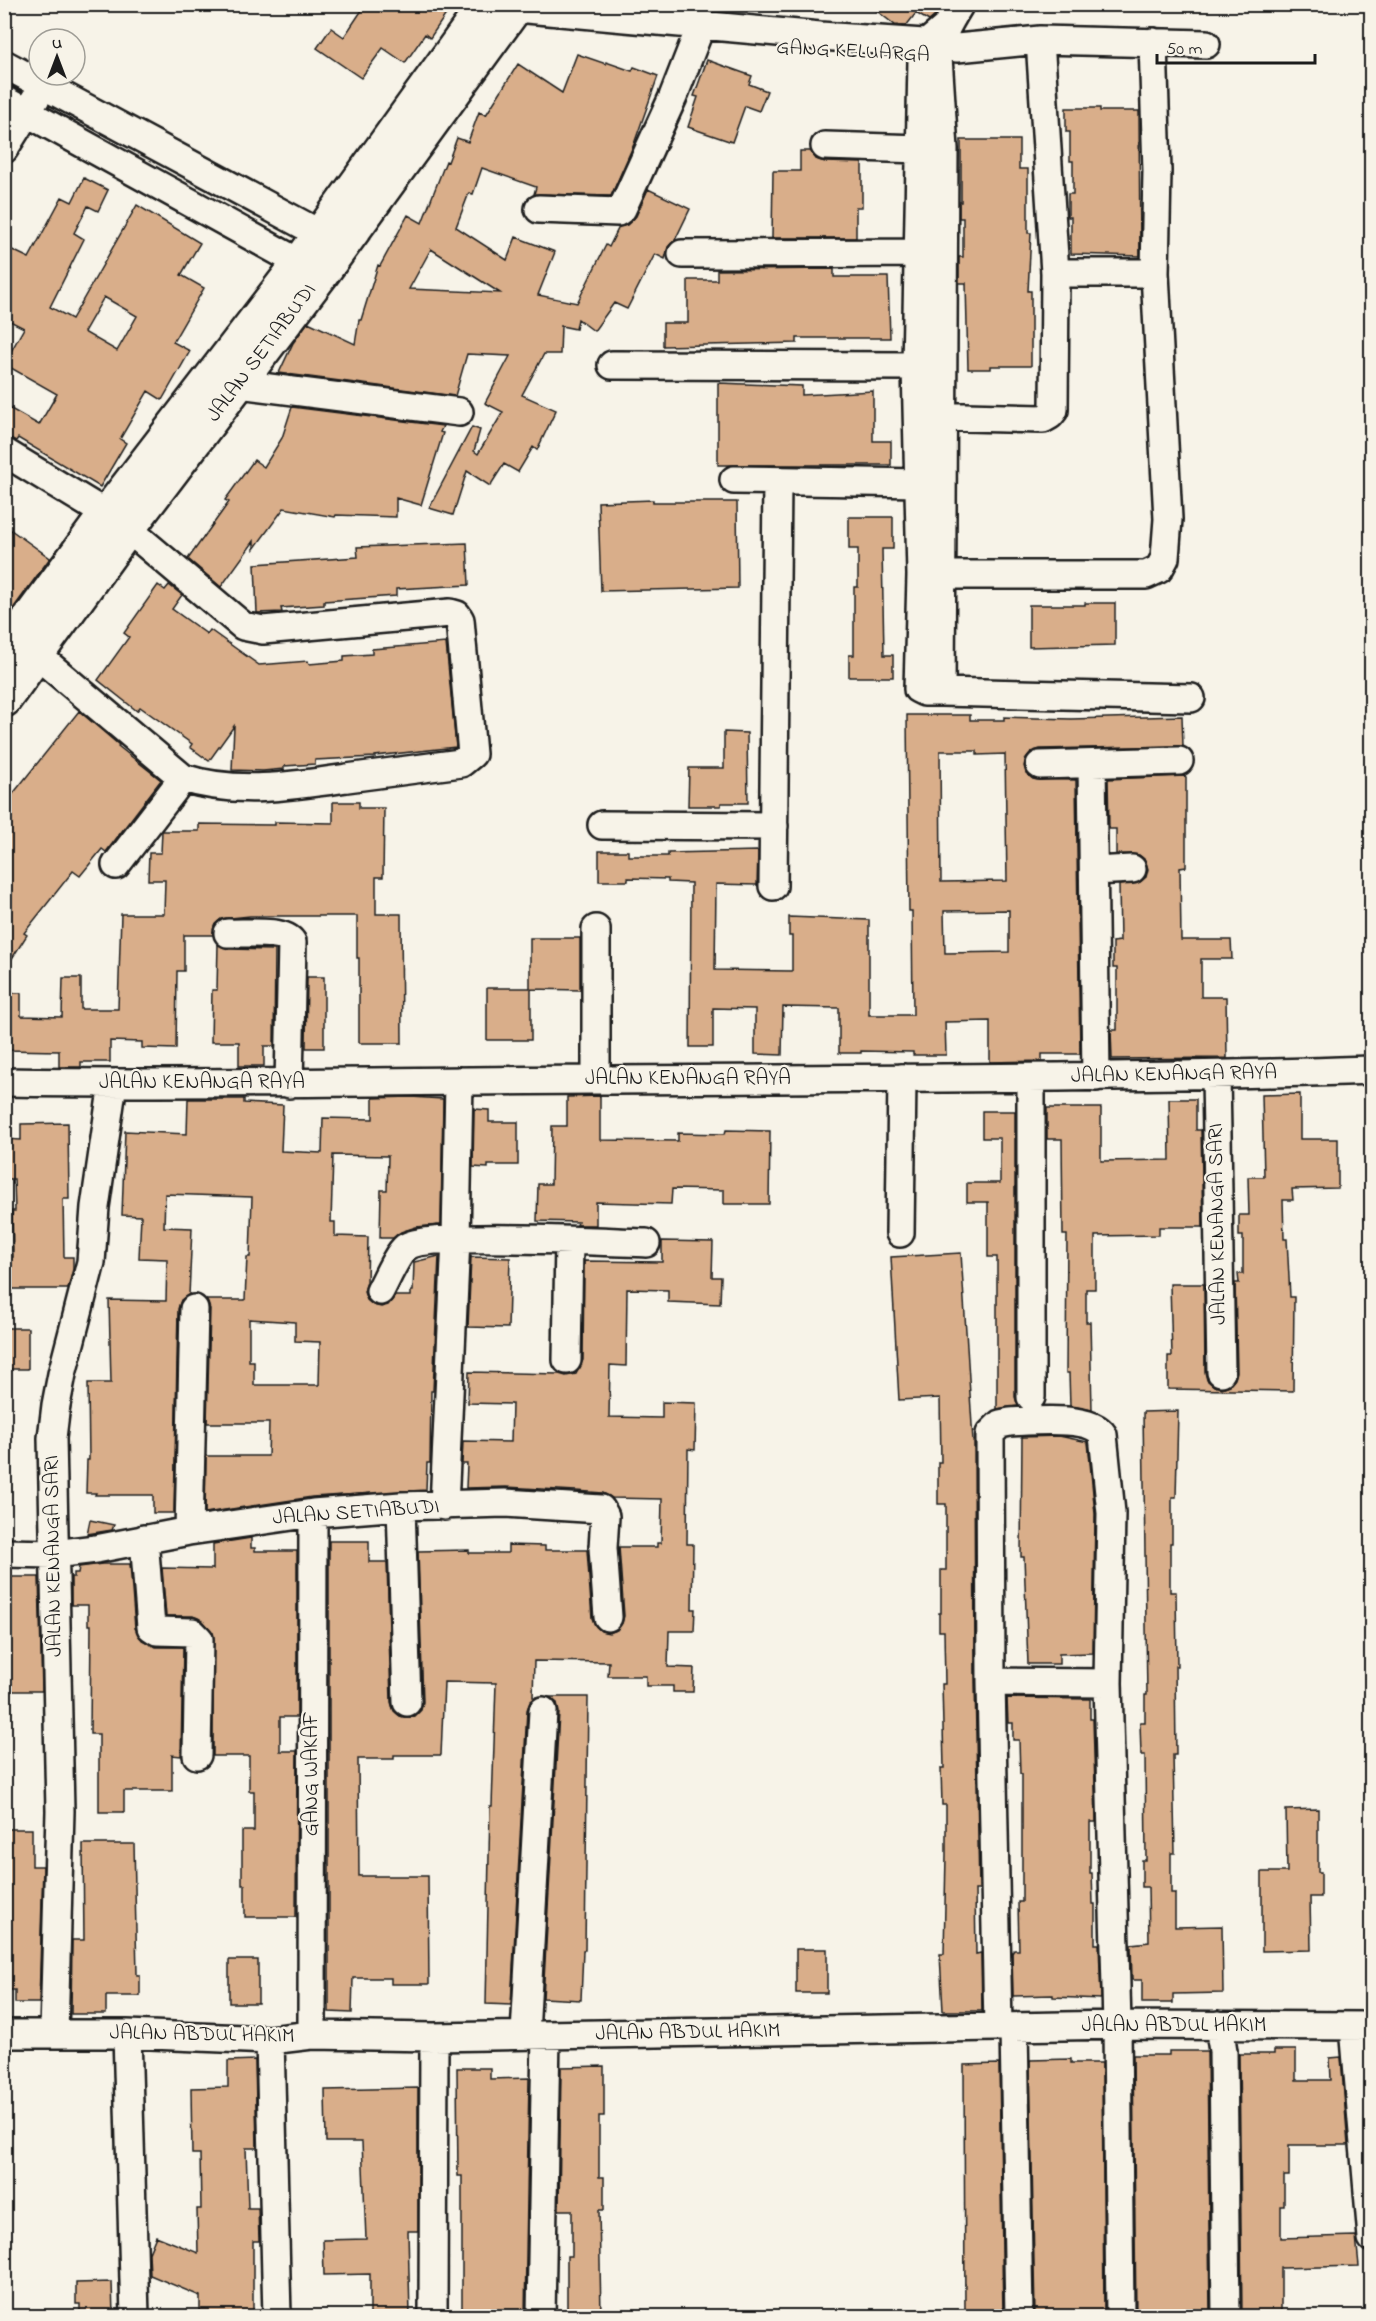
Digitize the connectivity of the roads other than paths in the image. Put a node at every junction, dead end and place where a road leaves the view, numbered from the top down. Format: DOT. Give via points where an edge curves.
graph roads {
  1 [pos="960,4"];
  2 [pos="500,8"];
  3 [pos="698,31"];
  4 [pos="1040,40"];
  5 [pos="1153,42"];
  6 [pos="1206,44"];
  7 [pos="938,47"];
  8 [pos="4,64"];
  9 [pos="27,76"];
  10 [pos="40,87"];
  11 [pos="47,87"];
  12 [pos="16,106"];
  13 [pos="825,146"];
  14 [pos="4,149"];
  15 [pos="921,149"];
  16 [pos="539,210"];
  17 [pos="330,239"];
  18 [pos="682,254"];
  19 [pos="932,254"];
  20 [pos="311,268"];
  21 [pos="1055,273"];
  22 [pos="1155,273"];
  23 [pos="612,365"];
  24 [pos="916,366"];
  25 [pos="239,384"];
  26 [pos="459,412"];
  27 [pos="930,416"];
  28 [pos="4,452"];
  29 [pos="734,480"];
  30 [pos="777,482"];
  31 [pos="921,483"];
  32 [pos="117,522"];
  33 [pos="932,575"];
  34 [pos="4,653"];
  35 [pos="37,655"];
  36 [pos="1191,698"];
  37 [pos="4,699"];
  38 [pos="1179,760"];
  39 [pos="1092,764"];
  40 [pos="1040,765"];
  41 [pos="183,778"];
  42 [pos="602,825"];
  43 [pos="774,826"];
  44 [pos="116,865"];
  45 [pos="1132,868"];
  46 [pos="1094,871"];
  47 [pos="773,886"];
  48 [pos="596,929"];
  49 [pos="228,933"];
  50 [pos="1371,1070"];
  51 [pos="1216,1075"];
  52 [pos="1096,1077"];
  53 [pos="902,1078"];
  54 [pos="1031,1078"];
  55 [pos="596,1080"];
  56 [pos="459,1081"];
  57 [pos="4,1082"];
  58 [pos="112,1083"];
  59 [pos="289,1084"];
  60 [pos="900,1233"];
  61 [pos="456,1239"];
  62 [pos="569,1241"];
  63 [pos="646,1244"];
  64 [pos="380,1291"];
  65 [pos="194,1309"];
  66 [pos="567,1360"];
  67 [pos="1221,1372"];
  68 [pos="1031,1397"];
  69 [pos="401,1506"];
  70 [pos="444,1506"];
  71 [pos="313,1513"];
  72 [pos="189,1531"];
  73 [pos="144,1539"];
  74 [pos="4,1554"];
  75 [pos="54,1554"];
  76 [pos="608,1617"];
  77 [pos="991,1682"];
  78 [pos="1108,1683"];
  79 [pos="407,1702"];
  80 [pos="543,1711"];
  81 [pos="197,1755"];
  82 [pos="1117,2025"];
  83 [pos="1220,2025"];
  84 [pos="1006,2027"];
  85 [pos="1363,2027"];
  86 [pos="4,2034"];
  87 [pos="54,2034"];
  88 [pos="127,2034"];
  89 [pos="536,2034"];
  90 [pos="312,2035"];
  91 [pos="434,2037"];
  92 [pos="270,2040"];
  93 [pos="1371,2238"];
  94 [pos="135,2316"];
  95 [pos="277,2316"];
  96 [pos="433,2316"];
  97 [pos="541,2316"];
  98 [pos="1018,2316"];
  99 [pos="1120,2316"];
  100 [pos="1226,2316"];
  1 -- 7 [label="street"];
  2 -- 3 [label="street, GANG KELUARGA"];
  2 -- 17 [label="main road, JALAN SETIABUDI"];
  3 -- 7 [label="street, GANG KELUARGA" via="804,52"];
  3 -- 16 [label="street" via="622,209"];
  4 -- 5 [label="street, GANG KELUARGA"];
  4 -- 7 [label="street, GANG KELUARGA"];
  4 -- 21 [label="street"];
  5 -- 6 [label="street, GANG KELUARGA"];
  5 -- 22 [label="street"];
  7 -- 15 [label="street"];
  7 -- 19 [label="street" via="944,149"];
  8 -- 9 [label="street"];
  10 -- 12 [label="street"];
  11 -- 17 [label="street"];
  12 -- 14 [label="street"];
  12 -- 20 [label="street"];
  13 -- 15 [label="street"];
  15 -- 19 [label="street"];
  17 -- 20 [label="main road, JALAN SETIABUDI"];
  18 -- 19 [label="street"];
  19 -- 24 [label="street"];
  19 -- 27 [label="street"];
  20 -- 25 [label="main road, JALAN SETIABUDI"];
  20 -- 32 [label="main road, JALAN SETIABUDI"];
  21 -- 22 [label="street"];
  21 -- 27 [label="street" via="1052,413 1043,419"];
  22 -- 33 [label="street" via="1168,519 1165,558 1160,569 1146,575"];
  23 -- 24 [label="street"];
  24 -- 27 [label="street"];
  25 -- 26 [label="street"];
  25 -- 32 [label="main road, JALAN SETIABUDI"];
  27 -- 31 [label="street"];
  27 -- 33 [label="street"];
  28 -- 32 [label="street"];
  29 -- 30 [label="street"];
  30 -- 31 [label="street"];
  30 -- 43 [label="street"];
  31 -- 33 [label="street"];
  32 -- 34 [label="main road, JALAN SETIABUDI"];
  32 -- 35 [label="main road, JALAN SETIABUDI"];
  32 -- 41 [label="street" via="234,619 252,628 450,613 460,620 472,749 466,761 286,786 220,786"];
  33 -- 36 [label="street" via="941,692"];
  35 -- 37 [label="main road, JALAN SETIABUDI"];
  35 -- 41 [label="street"];
  38 -- 39 [label="street"];
  39 -- 40 [label="street"];
  39 -- 46 [label="street"];
  41 -- 44 [label="street"];
  42 -- 43 [label="street"];
  43 -- 47 [label="street"];
  45 -- 46 [label="street"];
  46 -- 52 [label="street"];
  48 -- 55 [label="street"];
  49 -- 59 [label="street" via="280,934 292,942"];
  50 -- 51 [label="street, JALAN KENANGA RAYA"];
  51 -- 52 [label="street, JALAN KENANGA RAYA"];
  51 -- 67 [label="street, JALAN KENANGA SARI"];
  52 -- 54 [label="street, JALAN KENANGA RAYA"];
  53 -- 54 [label="street, JALAN KENANGA RAYA"];
  53 -- 55 [label="street, JALAN KENANGA RAYA"];
  53 -- 60 [label="street"];
  54 -- 68 [label="street"];
  55 -- 56 [label="street, JALAN KENANGA RAYA"];
  56 -- 59 [label="street, JALAN KENANGA RAYA"];
  56 -- 61 [label="street"];
  57 -- 58 [label="street, JALAN KENANGA RAYA"];
  58 -- 59 [label="street, JALAN KENANGA RAYA"];
  58 -- 75 [label="street, JALAN KENANGA SARI" via="91,1262 56,1405 52,1438"];
  61 -- 62 [label="street"];
  61 -- 64 [label="street" via="405,1248"];
  61 -- 70 [label="street"];
  62 -- 63 [label="street"];
  62 -- 66 [label="street"];
  65 -- 72 [label="street"];
  69 -- 70 [label="street, JALAN SETIABUDI"];
  69 -- 71 [label="street, JALAN SETIABUDI"];
  69 -- 79 [label="street"];
  70 -- 76 [label="street, JALAN SETIABUDI" via="505,1503 601,1509 605,1516"];
  71 -- 72 [label="street, JALAN SETIABUDI"];
  71 -- 90 [label="street, GANG WAKAF"];
  72 -- 73 [label="street, JALAN SETIABUDI"];
  73 -- 75 [label="street, JALAN SETIABUDI"];
  73 -- 81 [label="street" via="152,1627 157,1631 192,1632 198,1639"];
  74 -- 75 [label="street, JALAN SETIABUDI"];
  75 -- 87 [label="street, JALAN KENANGA SARI" via="60,1810"];
  77 -- 78 [label="street"];
  77 -- 78 [label="street" via="990,1434 1000,1424 1053,1421 1095,1427 1105,1441 1111,1513"];
  77 -- 84 [label="street"];
  78 -- 82 [label="street"];
  80 -- 89 [label="street"];
  82 -- 83 [label="street, JALAN ABDUL HAKIM"];
  82 -- 84 [label="street, JALAN ABDUL HAKIM"];
  82 -- 99 [label="street"];
  83 -- 85 [label="street, JALAN ABDUL HAKIM"];
  83 -- 100 [label="street"];
  84 -- 89 [label="street, JALAN ABDUL HAKIM"];
  84 -- 98 [label="street"];
  85 -- 93 [label="street"];
  86 -- 87 [label="street, JALAN ABDUL HAKIM"];
  87 -- 88 [label="street, JALAN ABDUL HAKIM"];
  88 -- 92 [label="street, JALAN ABDUL HAKIM"];
  88 -- 94 [label="street"];
  89 -- 91 [label="street, JALAN ABDUL HAKIM"];
  89 -- 97 [label="street"];
  90 -- 91 [label="street, JALAN ABDUL HAKIM"];
  90 -- 92 [label="street, JALAN ABDUL HAKIM"];
  91 -- 96 [label="street"];
  92 -- 95 [label="street"];
}
